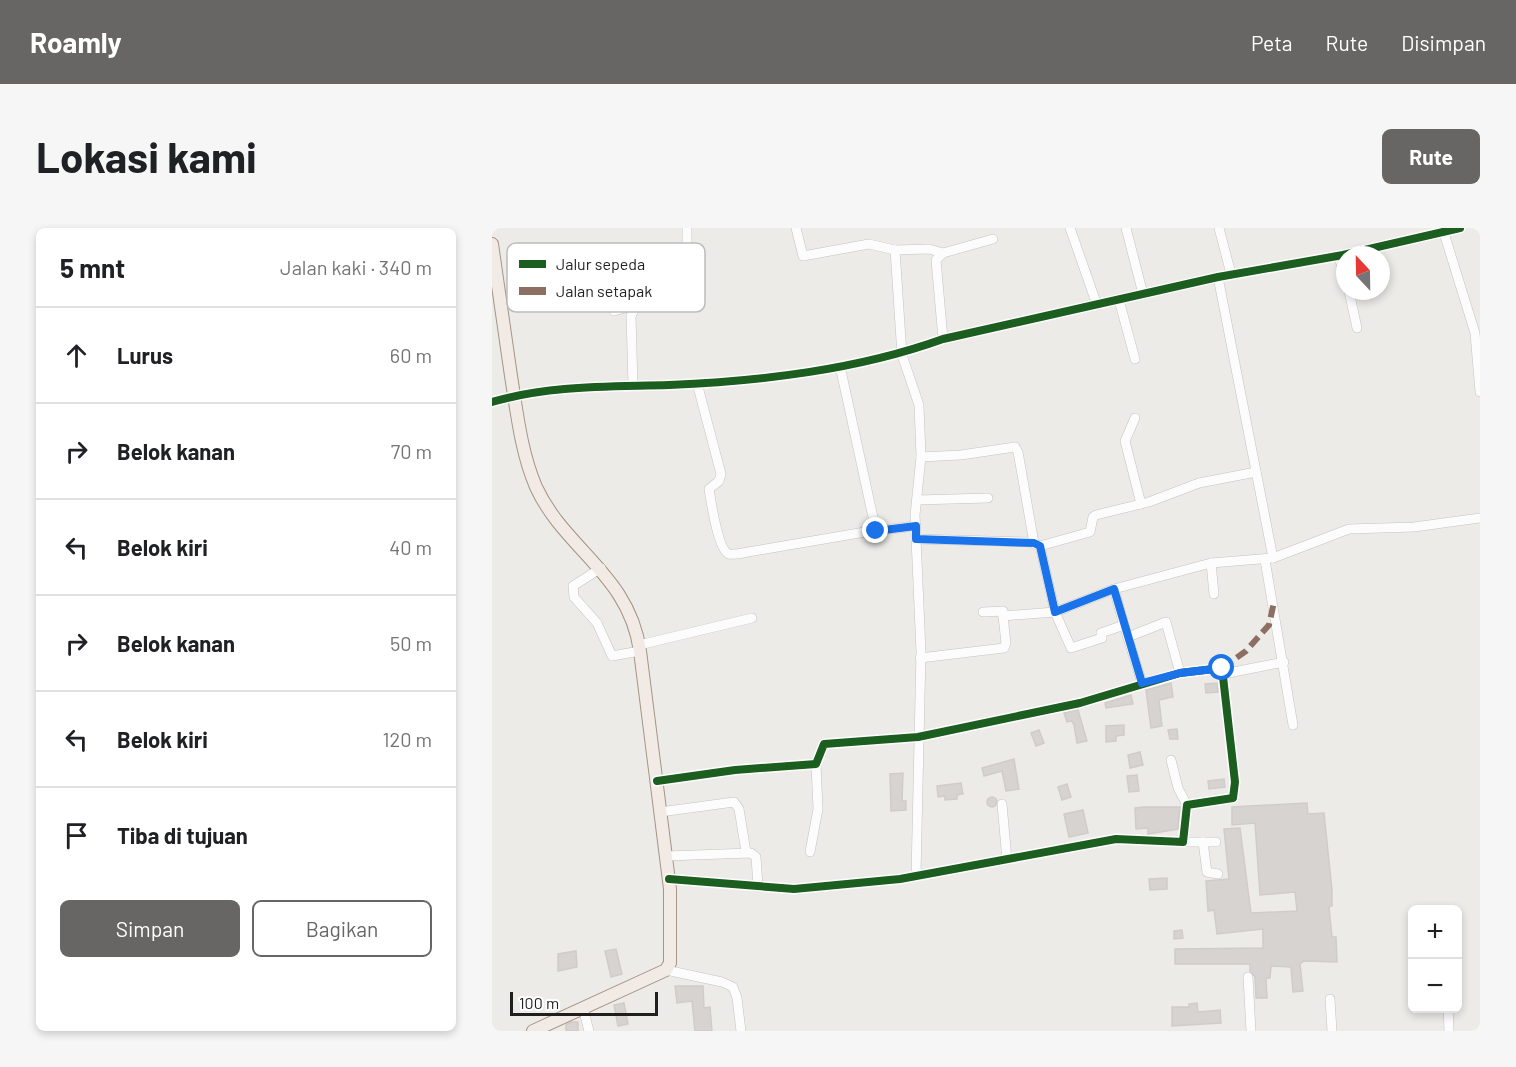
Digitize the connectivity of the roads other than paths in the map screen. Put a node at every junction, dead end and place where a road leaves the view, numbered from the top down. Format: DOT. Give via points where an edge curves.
graph roads {
  1 [pos="796,228"];
  2 [pos="1070,228"];
  3 [pos="1126,228"];
  4 [pos="1219,228"];
  5 [pos="1460,228"];
  6 [pos="1444,233"];
  7 [pos="993,239"];
  8 [pos="492,244"];
  9 [pos="1385,246"];
  10 [pos="895,250"];
  11 [pos="943,254"];
  12 [pos="1336,256"];
  13 [pos="1231,274"];
  14 [pos="1218,277"];
  15 [pos="1143,294"];
  16 [pos="1119,300"];
  17 [pos="1351,300"];
  18 [pos="1097,305"];
  19 [pos="633,312"];
  20 [pos="1357,328"];
  21 [pos="944,339"];
  22 [pos="902,355"];
  23 [pos="1135,359"];
  24 [pos="840,366"];
  25 [pos="697,383"];
  26 [pos="633,386"];
  27 [pos="1480,392"];
  28 [pos="514,395"];
  29 [pos="492,402"];
  30 [pos="1136,418"];
  31 [pos="921,457"];
  32 [pos="1256,472"];
  33 [pos="988,498"];
  34 [pos="917,500"];
  35 [pos="1140,504"];
  36 [pos="1480,518"];
  37 [pos="916,526"];
  38 [pos="876,531"];
  39 [pos="916,539"];
  40 [pos="1037,545"];
  41 [pos="1269,559"];
  42 [pos="1211,563"];
  43 [pos="598,569"];
  44 [pos="1114,589"];
  45 [pos="1214,594"];
  46 [pos="982,612"];
  47 [pos="1055,612"];
  48 [pos="1003,616"];
  49 [pos="752,618"];
  50 [pos="1124,625"];
  51 [pos="1128,637"];
  52 [pos="636,650"];
  53 [pos="920,658"];
  54 [pos="1284,662"];
  55 [pos="1180,673"];
  56 [pos="1223,674"];
  57 [pos="1142,683"];
  58 [pos="1293,726"];
  59 [pos="918,737"];
  60 [pos="1171,760"];
  61 [pos="816,764"];
  62 [pos="657,782"];
  63 [pos="1002,804"];
  64 [pos="1187,805"];
  65 [pos="660,812"];
  66 [pos="1183,842"];
  67 [pos="1203,842"];
  68 [pos="1216,842"];
  69 [pos="746,852"];
  70 [pos="810,852"];
  71 [pos="666,856"];
  72 [pos="1007,860"];
  73 [pos="1218,873"];
  74 [pos="916,876"];
  75 [pos="669,879"];
  76 [pos="758,887"];
  77 [pos="666,970"];
  78 [pos="1248,977"];
  79 [pos="1330,999"];
  80 [pos="583,1008"];
  81 [pos="1448,1013"];
  82 [pos="533,1031"];
  83 [pos="589,1031"];
  84 [pos="741,1031"];
  85 [pos="1251,1031"];
  86 [pos="1332,1031"];
  87 [pos="1449,1031"];
  1 -- 10 [label="street" via="803,256 869,244"];
  2 -- 18 [label="street"];
  3 -- 15 [label="street"];
  4 -- 13 [label="street"];
  5 -- 6 [label="street"];
  6 -- 9 [label="street"];
  6 -- 27 [label="street" via="1475,333"];
  7 -- 11 [label="street"];
  8 -- 28 [label="main road"];
  10 -- 11 [label="street" via="929,249"];
  10 -- 22 [label="street"];
  11 -- 21 [label="street" via="935,264"];
  12 -- 13 [label="street"];
  13 -- 14 [label="street"];
  14 -- 15 [label="street"];
  14 -- 32 [label="street"];
  15 -- 16 [label="street"];
  16 -- 18 [label="street"];
  16 -- 23 [label="street"];
  17 -- 20 [label="street"];
  18 -- 21 [label="street"];
  19 -- 26 [label="street"];
  21 -- 22 [label="street"];
  22 -- 24 [label="street"];
  22 -- 31 [label="street" via="919,405"];
  24 -- 25 [label="street"];
  24 -- 38 [label="street"];
  25 -- 26 [label="street"];
  25 -- 38 [label="street" via="721,474 709,489 725,552 748,552"];
  26 -- 28 [label="street"];
  28 -- 29 [label="street"];
  28 -- 43 [label="main road" via="536,486"];
  30 -- 35 [label="street" via="1125,441"];
  31 -- 34 [label="street"];
  31 -- 40 [label="street" via="1015,447"];
  32 -- 35 [label="street" via="1199,483"];
  32 -- 41 [label="street"];
  33 -- 34 [label="street"];
  34 -- 37 [label="street"];
  35 -- 40 [label="street" via="1094,515 1089,533"];
  36 -- 41 [label="street" via="1414,527 1349,529"];
  37 -- 38 [label="street"];
  37 -- 39 [label="street"];
  39 -- 40 [label="street"];
  39 -- 53 [label="street"];
  40 -- 47 [label="street"];
  41 -- 42 [label="street"];
  41 -- 54 [label="street"];
  42 -- 44 [label="street"];
  42 -- 45 [label="street"];
  43 -- 52 [label="main road" via="625,604"];
  43 -- 52 [label="street" via="573,586 574,597 597,623 612,656"];
  44 -- 47 [label="street"];
  44 -- 50 [label="street"];
  46 -- 48 [label="street" via="1003,611"];
  47 -- 48 [label="street"];
  47 -- 50 [label="street" via="1071,648 1102,638 1101,633"];
  48 -- 53 [label="street" via="1004,648"];
  49 -- 52 [label="street"];
  50 -- 51 [label="street"];
  51 -- 55 [label="street" via="1166,622"];
  51 -- 57 [label="street"];
  52 -- 62 [label="main road"];
  53 -- 59 [label="street"];
  54 -- 56 [label="street"];
  54 -- 58 [label="street"];
  55 -- 56 [label="street" via="1216,667 1222,668"];
  55 -- 57 [label="street"];
  56 -- 64 [label="street" via="1236,782 1233,798"];
  57 -- 59 [label="street" via="1080,704"];
  59 -- 61 [label="street" via="824,744"];
  59 -- 74 [label="street"];
  60 -- 64 [label="street"];
  61 -- 62 [label="street"];
  61 -- 70 [label="street" via="818,809"];
  62 -- 65 [label="main road"];
  63 -- 72 [label="street"];
  64 -- 66 [label="street"];
  65 -- 69 [label="street" via="734,802 739,809"];
  65 -- 71 [label="main road"];
  66 -- 67 [label="street"];
  66 -- 72 [label="street" via="1116,840"];
  67 -- 68 [label="street"];
  67 -- 73 [label="street" via="1207,872"];
  69 -- 71 [label="street"];
  69 -- 76 [label="street" via="756,857"];
  71 -- 75 [label="main road"];
  72 -- 74 [label="street"];
  74 -- 76 [label="street" via="794,889"];
  75 -- 76 [label="street"];
  75 -- 77 [label="main road" via="670,963"];
  77 -- 80 [label="main road"];
  77 -- 84 [label="street" via="733,987"];
  78 -- 85 [label="street"];
  79 -- 86 [label="street"];
  80 -- 82 [label="main road"];
  80 -- 83 [label="street"];
  81 -- 87 [label="street"];
}
